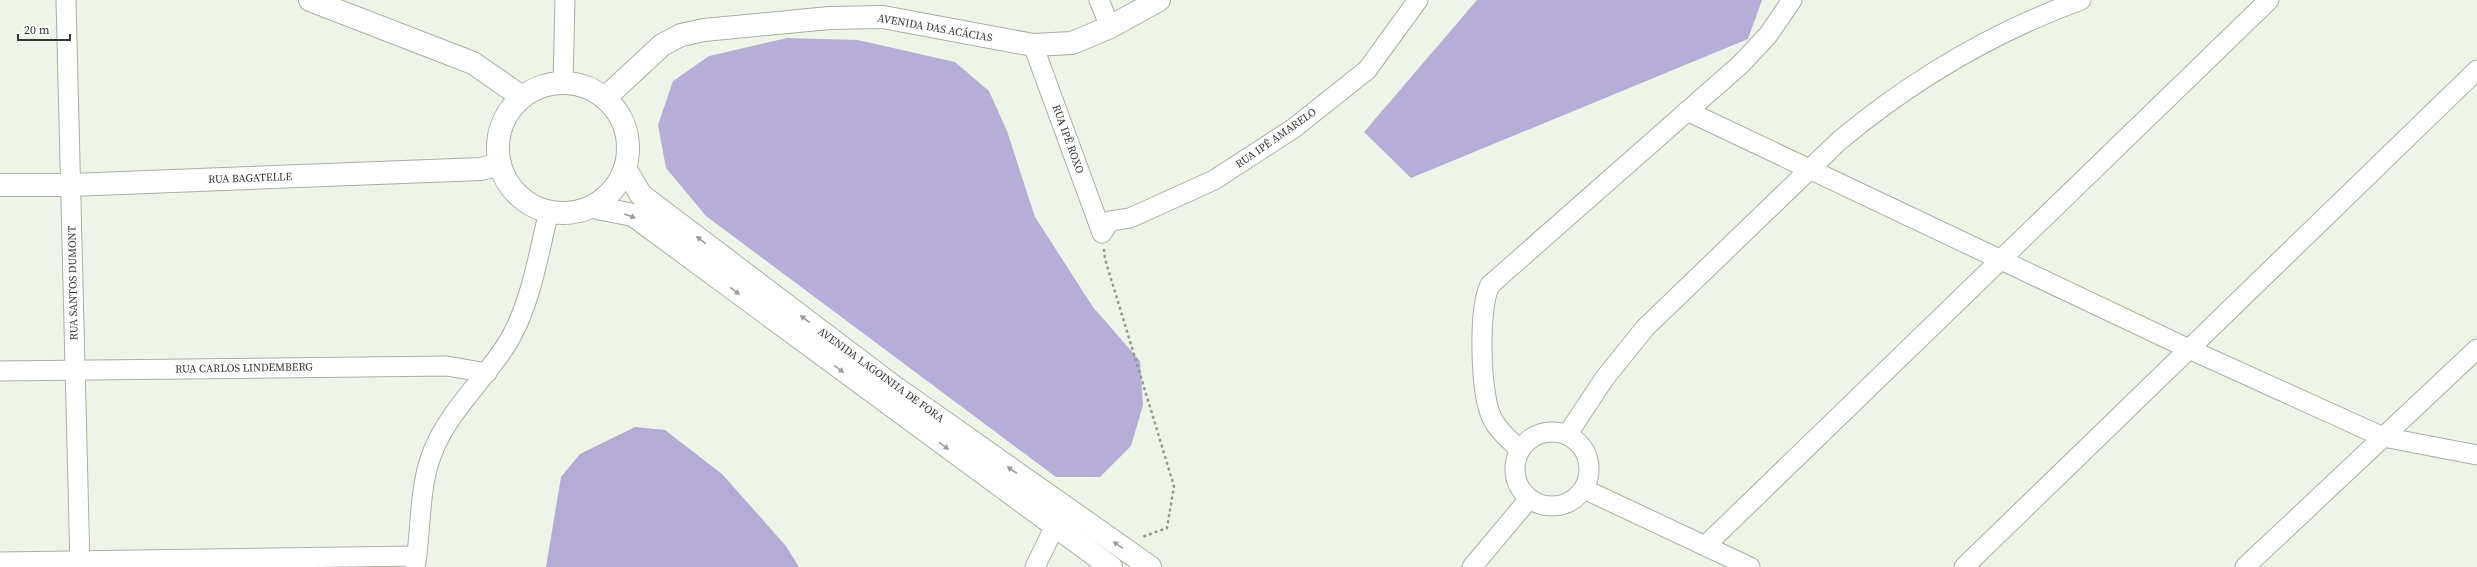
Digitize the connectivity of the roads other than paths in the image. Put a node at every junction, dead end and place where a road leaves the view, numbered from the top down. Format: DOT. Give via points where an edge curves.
graph roads {
  1 [pos="66,0"];
  2 [pos="310,0"];
  3 [pos="565,0"];
  4 [pos="1099,0"];
  5 [pos="1159,0"];
  6 [pos="1418,0"];
  7 [pos="1792,0"];
  8 [pos="2081,0"];
  9 [pos="2269,0"];
  10 [pos="1110,27"];
  11 [pos="1033,45"];
  12 [pos="2477,70"];
  13 [pos="563,82"];
  14 [pos="522,97"];
  15 [pos="605,98"];
  16 [pos="1687,111"];
  17 [pos="500,164"];
  18 [pos="626,168"];
  19 [pos="1809,170"];
  20 [pos="71,185"];
  21 [pos="0,186"];
  22 [pos="592,206"];
  23 [pos="549,212"];
  24 [pos="1102,233"];
  25 [pos="2002,259"];
  26 [pos="2477,348"];
  27 [pos="2189,349"];
  28 [pos="75,370"];
  29 [pos="0,371"];
  30 [pos="487,373"];
  31 [pos="1568,436"];
  32 [pos="2384,437"];
  33 [pos="1520,450"];
  34 [pos="2477,455"];
  35 [pos="1584,489"];
  36 [pos="1529,499"];
  37 [pos="1068,510"];
  38 [pos="1055,526"];
  39 [pos="1705,546"];
  40 [pos="0,562"];
  41 [pos="416,562"];
  42 [pos="80,564"];
  43 [pos="1035,567"];
  44 [pos="1111,567"];
  45 [pos="1150,567"];
  46 [pos="1472,567"];
  47 [pos="1750,567"];
  48 [pos="1964,567"];
  49 [pos="2245,567"];
  1 -- 20 [label="street, RUA SANTOS DUMONT"];
  2 -- 14 [label="main road" via="473,63"];
  3 -- 13 [label="street"];
  4 -- 10 [label="street"];
  5 -- 10 [label="main road, AVENIDA DAS ACÁCIAS"];
  6 -- 24 [label="street, RUA IPÊ AMARELO" via="1367,70 1294,128 1214,180 1130,218 1110,221"];
  7 -- 16 [label="street" via="1755,50"];
  8 -- 19 [label="street" via="2010,29 1937,68 1870,115"];
  9 -- 25 [label="street"];
  10 -- 11 [label="main road, AVENIDA DAS ACÁCIAS" via="1072,43"];
  11 -- 15 [label="main road, AVENIDA DAS ACÁCIAS" via="883,17 829,18 704,30 681,35 662,45"];
  11 -- 24 [label="street, RUA IPÊ ROXO"];
  12 -- 27 [label="street"];
  13 -- 14 [label="main road" via="541,86"];
  13 -- 15 [label="main road" via="586,86"];
  14 -- 17 [label="main road" via="509,111 501,128 498,146"];
  15 -- 18 [label="main road" via="618,112 626,130 629,149"];
  16 -- 19 [label="street"];
  16 -- 33 [label="street" via="1495,278 1486,292 1485,400 1497,428"];
  17 -- 20 [label="main road, RUA BAGATELLE" via="481,169"];
  17 -- 23 [label="main road" via="506,181 518,195 532,205"];
  18 -- 22 [label="main road" via="618,184 606,197"];
  37 -- 18 [label="main road, AVENIDA LAGOINHA DE FORA, one-way" via="893,386 641,195"];
  19 -- 25 [label="street"];
  19 -- 31 [label="street" via="1645,328 1604,378"];
  20 -- 21 [label="main road, RUA BAGATELLE"];
  20 -- 28 [label="street, RUA SANTOS DUMONT"];
  22 -- 23 [label="main road" via="571,213"];
  22 -- 38 [label="main road, AVENIDA LAGOINHA DE FORA, one-way" via="633,215"];
  23 -- 30 [label="street" via="524,306 508,342"];
  25 -- 27 [label="street"];
  25 -- 39 [label="street"];
  26 -- 32 [label="street"];
  27 -- 32 [label="street"];
  27 -- 48 [label="street"];
  28 -- 29 [label="street, RUA CARLOS LINDEMBERG"];
  28 -- 30 [label="street, RUA CARLOS LINDEMBERG" via="447,366"];
  28 -- 42 [label="street, RUA SANTOS DUMONT"];
  30 -- 41 [label="street" via="447,424 433,450 424,477"];
  31 -- 33 [label="street" via="1550,432 1541,434 1532,438"];
  31 -- 35 [label="street" via="1582,446 1589,462 1590,472"];
  32 -- 34 [label="street"];
  32 -- 49 [label="street"];
  33 -- 36 [label="street" via="1516,458 1516,476 1518,485"];
  35 -- 36 [label="street" via="1572,501 1555,507 1537,504"];
  35 -- 39 [label="street"];
  36 -- 46 [label="street"];
  37 -- 38 [label="street"];
  45 -- 37 [label="main road, AVENIDA LAGOINHA DE FORA, one-way"];
  38 -- 43 [label="street"];
  38 -- 44 [label="main road, AVENIDA LAGOINHA DE FORA"];
  39 -- 47 [label="street"];
  40 -- 42 [label="street"];
  41 -- 42 [label="street"];
}
